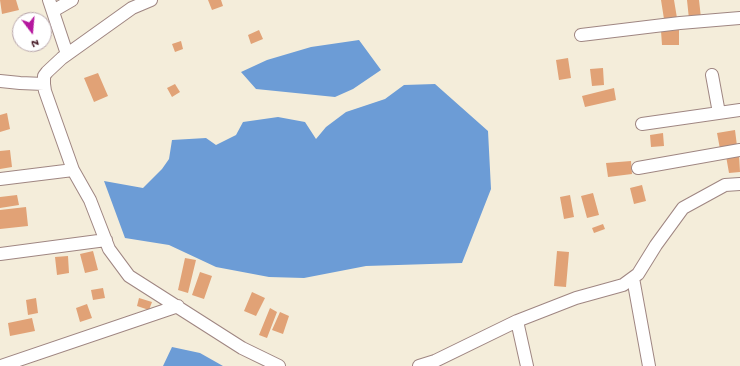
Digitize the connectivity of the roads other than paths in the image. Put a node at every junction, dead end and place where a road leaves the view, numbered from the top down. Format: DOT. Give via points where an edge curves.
graph roads {
  1 [pos="72,0"];
  2 [pos="151,0"];
  3 [pos="51,6"];
  4 [pos="740,18"];
  5 [pos="581,36"];
  6 [pos="67,54"];
  7 [pos="712,75"];
  8 [pos="0,81"];
  9 [pos="44,84"];
  10 [pos="740,110"];
  11 [pos="718,113"];
  12 [pos="642,124"];
  13 [pos="740,150"];
  14 [pos="638,168"];
  15 [pos="73,170"];
  16 [pos="0,179"];
  17 [pos="740,184"];
  18 [pos="106,240"];
  19 [pos="0,254"];
  20 [pos="633,278"];
  21 [pos="178,306"];
  22 [pos="517,321"];
  23 [pos="435,364"];
  24 [pos="0,366"];
  25 [pos="280,366"];
  26 [pos="419,366"];
  27 [pos="527,366"];
  28 [pos="649,366"];
  1 -- 3 [label="street"];
  2 -- 6 [label="street" via="132,8"];
  3 -- 6 [label="street"];
  4 -- 5 [label="street"];
  6 -- 9 [label="street" via="47,72"];
  7 -- 11 [label="street"];
  8 -- 9 [label="street"];
  9 -- 15 [label="street"];
  10 -- 11 [label="street"];
  11 -- 12 [label="street"];
  13 -- 14 [label="street"];
  15 -- 16 [label="street"];
  15 -- 18 [label="street" via="90,200"];
  17 -- 20 [label="street" via="725,185 683,208"];
  18 -- 19 [label="street"];
  18 -- 21 [label="street" via="129,276"];
  20 -- 22 [label="street" via="623,285 576,298"];
  20 -- 28 [label="street"];
  21 -- 24 [label="street"];
  21 -- 25 [label="street" via="242,348"];
  22 -- 23 [label="street"];
  22 -- 27 [label="street"];
  23 -- 26 [label="street"];
}
